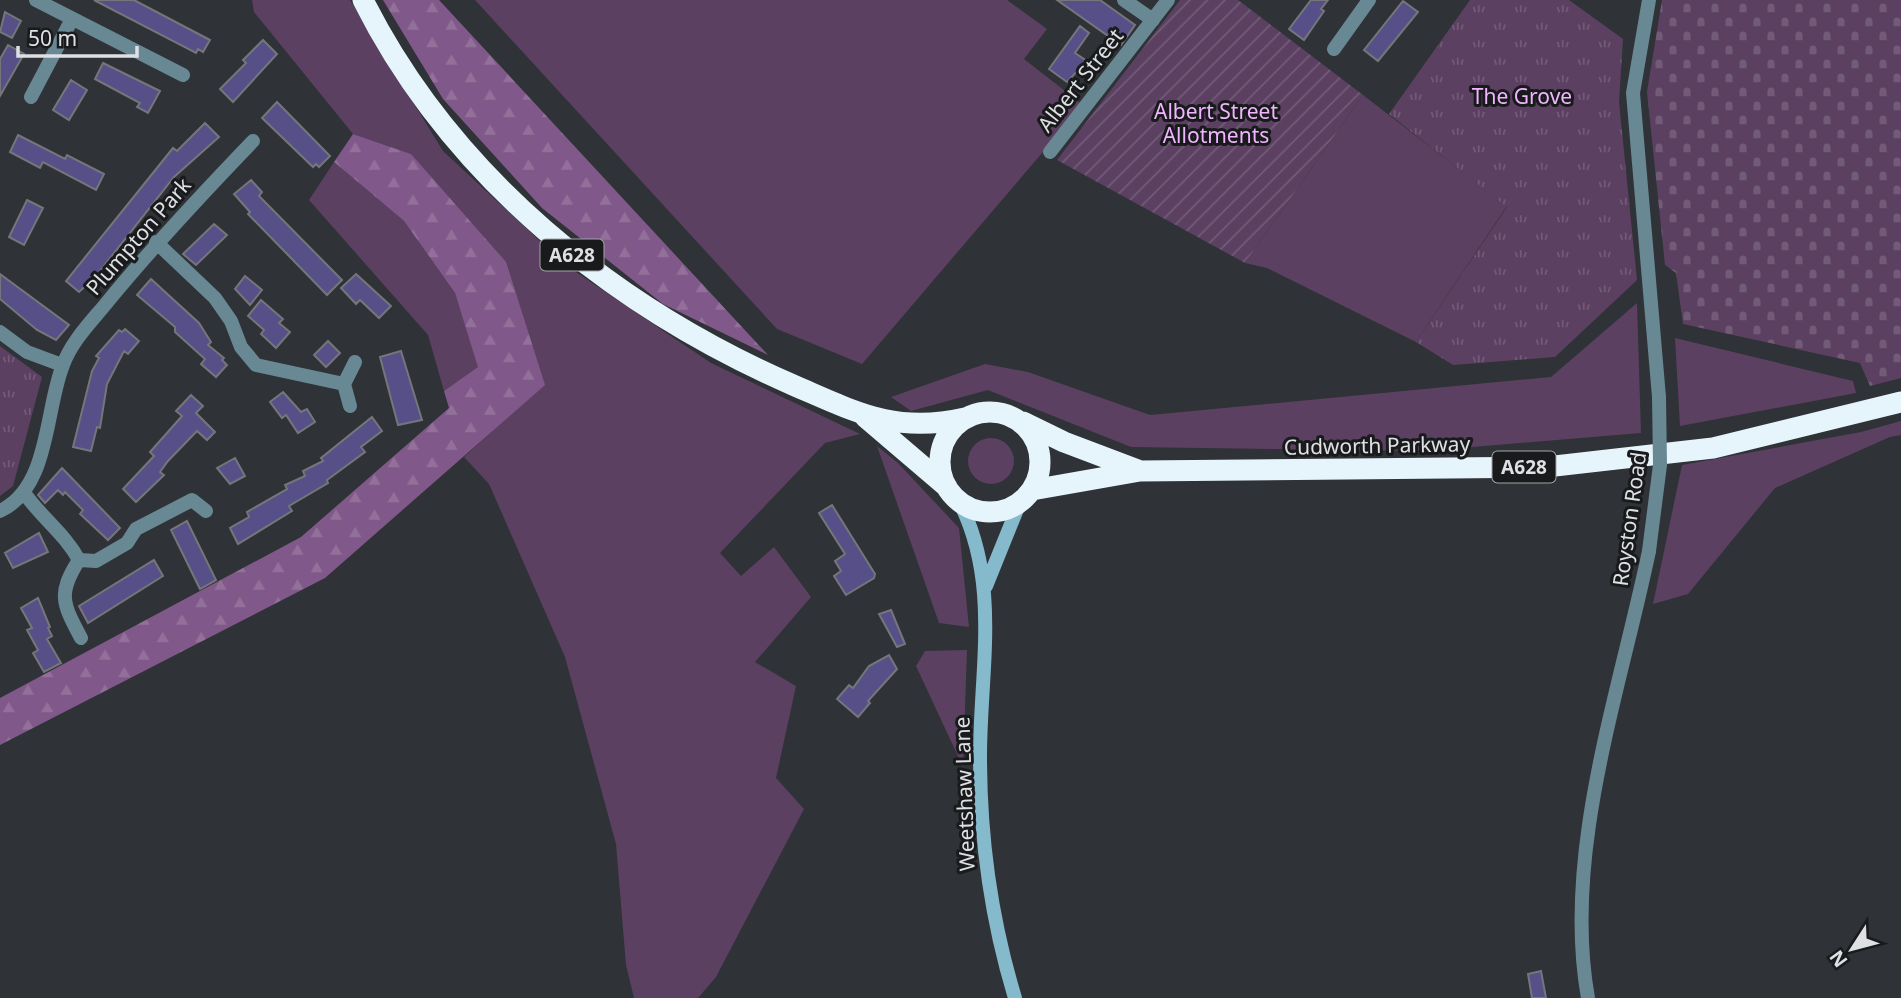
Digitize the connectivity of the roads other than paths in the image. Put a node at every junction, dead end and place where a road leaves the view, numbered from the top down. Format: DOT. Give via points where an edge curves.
graph roads {
  1 [pos="36,0"];
  2 [pos="363,0"];
  3 [pos="1124,0"];
  4 [pos="1168,0"];
  5 [pos="1368,0"];
  6 [pos="1649,0"];
  7 [pos="72,19"];
  8 [pos="1153,20"];
  9 [pos="1334,49"];
  10 [pos="183,75"];
  11 [pos="32,97"];
  12 [pos="253,141"];
  13 [pos="1051,152"];
  14 [pos="156,242"];
  15 [pos="0,332"];
  16 [pos="355,362"];
  17 [pos="62,365"];
  18 [pos="344,384"];
  19 [pos="1901,402"];
  20 [pos="350,407"];
  21 [pos="861,414"];
  22 [pos="1013,417"];
  23 [pos="965,418"];
  24 [pos="1140,471"];
  25 [pos="25,494"];
  26 [pos="953,494"];
  27 [pos="1026,496"];
  28 [pos="0,511"];
  29 [pos="206,511"];
  30 [pos="79,561"];
  31 [pos="986,586"];
  32 [pos="81,638"];
  33 [pos="1015,998"];
  34 [pos="1588,998"];
  1 -- 7 [label="street"];
  2 -- 21 [label="highway, Cudworth Parkway / A628" via="435,113 483,171 567,251 673,325 738,361"];
  3 -- 8 [label="street"];
  4 -- 8 [label="street, Albert Street"];
  5 -- 9 [label="street"];
  6 -- 34 [label="street, Royston Road, bridge" via="1633,93 1659,397 1660,465 1649,551 1595,791 1583,891"];
  7 -- 10 [label="street"];
  7 -- 11 [label="street"];
  8 -- 13 [label="street, Albert Street"];
  12 -- 14 [label="street, Plumpton Park"];
  14 -- 17 [label="street, Plumpton Park"];
  14 -- 18 [label="street" via="215,298 256,365"];
  15 -- 17 [label="street" via="27,352"];
  16 -- 18 [label="street"];
  17 -- 25 [label="street, Plumpton Park" via="51,424"];
  18 -- 20 [label="street"];
  19 -- 24 [label="highway, Cudworth Parkway / A628" via="1713,448 1546,467"];
  21 -- 23 [label="highway, Cudworth Parkway / A628" via="907,425"];
  21 -- 26 [label="highway, Cudworth Parkway / A628"];
  22 -- 23 [label="highway, Cudworth Parkway / A628" via="998,411"];
  22 -- 24 [label="highway, Cudworth Parkway / A628"];
  22 -- 27 [label="highway" via="1037,441 1040,458 1039,475"];
  23 -- 26 [label="highway" via="952,428 942,449 941,472"];
  24 -- 27 [label="highway, Cudworth Parkway / A628"];
  25 -- 28 [label="street"];
  25 -- 30 [label="street" via="38,513 66,537"];
  26 -- 27 [label="highway, Cudworth Parkway / A628" via="973,509 989,512 1005,510"];
  26 -- 31 [label="street, Weetshaw Lane" via="968,518"];
  27 -- 31 [label="street, Weetshaw Lane"];
  29 -- 30 [label="street" via="192,500 136,529 127,543 96,561"];
  30 -- 32 [label="street" via="62,593"];
  31 -- 33 [label="street, Weetshaw Lane" via="982,850 999,946"];
}
